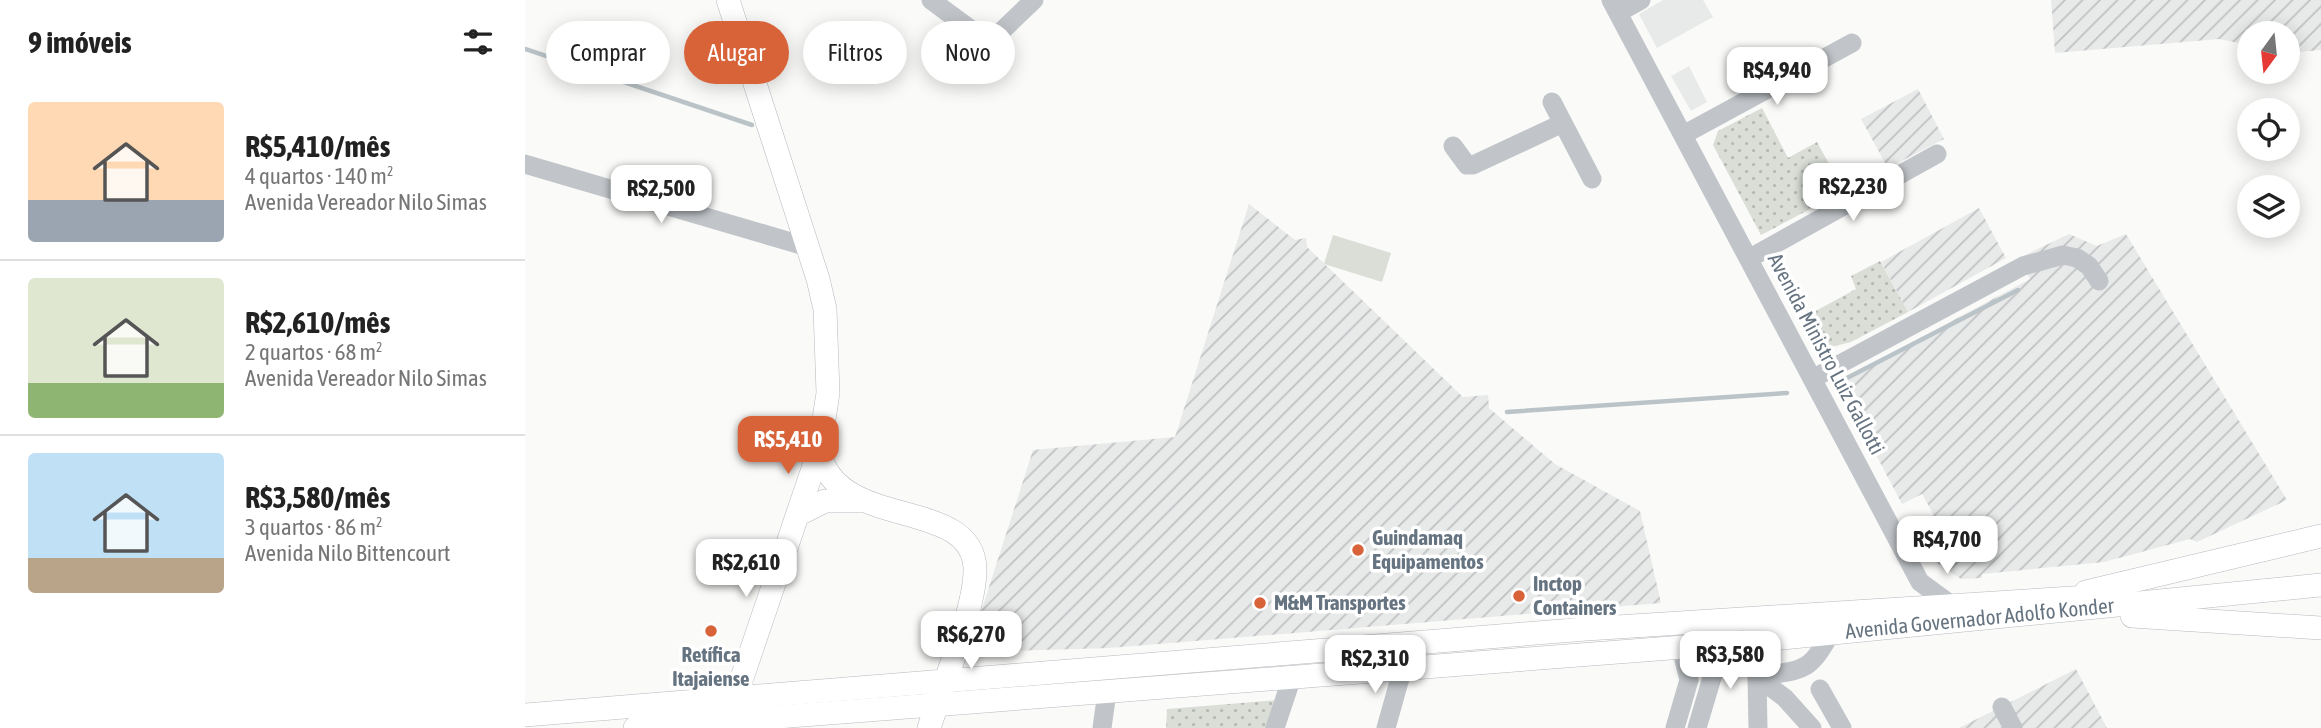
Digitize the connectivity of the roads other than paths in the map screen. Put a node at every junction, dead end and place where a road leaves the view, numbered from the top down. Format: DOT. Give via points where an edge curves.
graph roads {
  1 [pos="727,0"];
  2 [pos="932,0"];
  3 [pos="1034,0"];
  4 [pos="1641,0"];
  5 [pos="1615,6"];
  6 [pos="1852,43"];
  7 [pos="1552,102"];
  8 [pos="1563,123"];
  9 [pos="1683,135"];
  10 [pos="1453,146"];
  11 [pos="1937,154"];
  12 [pos="525,164"];
  13 [pos="1592,179"];
  14 [pos="808,247"];
  15 [pos="1750,258"];
  16 [pos="2099,281"];
  17 [pos="1812,379"];
  18 [pos="819,451"];
  19 [pos="861,501"];
  20 [pos="799,514"];
  21 [pos="2321,536"];
  22 [pos="1920,582"];
  23 [pos="2318,585"];
  24 [pos="1950,604"];
  25 [pos="2070,604"];
  26 [pos="1908,607"];
  27 [pos="2321,628"];
  28 [pos="1830,634"];
  29 [pos="1734,643"];
  30 [pos="957,645"];
  31 [pos="1681,648"];
  32 [pos="1402,671"];
  33 [pos="1292,677"];
  34 [pos="1757,677"];
  35 [pos="984,679"];
  36 [pos="944,682"];
  37 [pos="1820,689"];
  38 [pos="1107,692"];
  39 [pos="733,699"];
  40 [pos="936,705"];
  41 [pos="2002,707"];
  42 [pos="525,715"];
  43 [pos="715,725"];
  44 [pos="635,728"];
  45 [pos="929,728"];
  46 [pos="1102,728"];
  47 [pos="1275,728"];
  48 [pos="1386,728"];
  49 [pos="1675,728"];
  50 [pos="1696,728"];
  51 [pos="1758,728"];
  52 [pos="1812,728"];
  53 [pos="1842,728"];
  54 [pos="2013,728"];
  1 -- 14 [label="main road"];
  2 -- 3 [label="street" via="989,43"];
  4 -- 5 [label="street"];
  5 -- 9 [label="street, Avenida Ministro Luiz Gallotti"];
  6 -- 9 [label="street"];
  7 -- 8 [label="street"];
  8 -- 10 [label="street" via="1473,165 1467,165"];
  8 -- 13 [label="street"];
  9 -- 15 [label="street, Avenida Ministro Luiz Gallotti"];
  11 -- 15 [label="street"];
  12 -- 14 [label="street"];
  14 -- 18 [label="main road" via="828,338 828,393"];
  15 -- 17 [label="street, Avenida Ministro Luiz Gallotti"];
  16 -- 17 [label="street" via="2089,266 2063,255 2023,266"];
  17 -- 22 [label="street, Avenida Ministro Luiz Gallotti"];
  18 -- 19 [label="main road" via="829,478"];
  18 -- 20 [label="main road"];
  19 -- 20 [label="main road" via="825,501"];
  19 -- 30 [label="main road" via="944,526 969,546 975,573"];
  20 -- 39 [label="main road"];
  21 -- 25 [label="main road"];
  22 -- 24 [label="street, Avenida Ministro Luiz Gallotti"];
  22 -- 26 [label="street"];
  23 -- 25 [label="main road, Avenida Governador Adolfo Konder"];
  24 -- 25 [label="main road, Avenida Governador Adolfo Konder"];
  24 -- 26 [label="main road, Avenida Governador Adolfo Konder"];
  25 -- 27 [label="main road"];
  25 -- 28 [label="main road, Avenida Governador Adolfo Konder"];
  26 -- 35 [label="main road, Avenida Governador Adolfo Konder"];
  28 -- 29 [label="main road, Avenida Governador Adolfo Konder"];
  28 -- 34 [label="street" via="1821,654 1804,668"];
  29 -- 31 [label="main road, Avenida Governador Adolfo Konder"];
  29 -- 34 [label="street"];
  29 -- 50 [label="street"];
  30 -- 35 [label="main road" via="968,668"];
  30 -- 36 [label="main road"];
  31 -- 32 [label="main road, Avenida Governador Adolfo Konder"];
  31 -- 49 [label="street" via="1689,680"];
  32 -- 33 [label="main road, Avenida Governador Adolfo Konder"];
  32 -- 48 [label="street"];
  33 -- 38 [label="main road, Avenida Governador Adolfo Konder"];
  33 -- 47 [label="street"];
  34 -- 51 [label="street"];
  34 -- 52 [label="street" via="1785,698"];
  35 -- 36 [label="main road, Avenida Governador Adolfo Konder"];
  36 -- 39 [label="main road, Avenida Governador Adolfo Konder"];
  36 -- 40 [label="main road"];
  37 -- 53 [label="street"];
  38 -- 40 [label="main road, Avenida Governador Adolfo Konder"];
  38 -- 46 [label="street"];
  39 -- 42 [label="main road, Avenida Governador Adolfo Konder"];
  39 -- 43 [label="main road"];
  40 -- 43 [label="main road, Avenida Governador Adolfo Konder"];
  40 -- 45 [label="main road"];
  41 -- 54 [label="street"];
  43 -- 44 [label="main road, Avenida Governador Adolfo Konder"];
}
